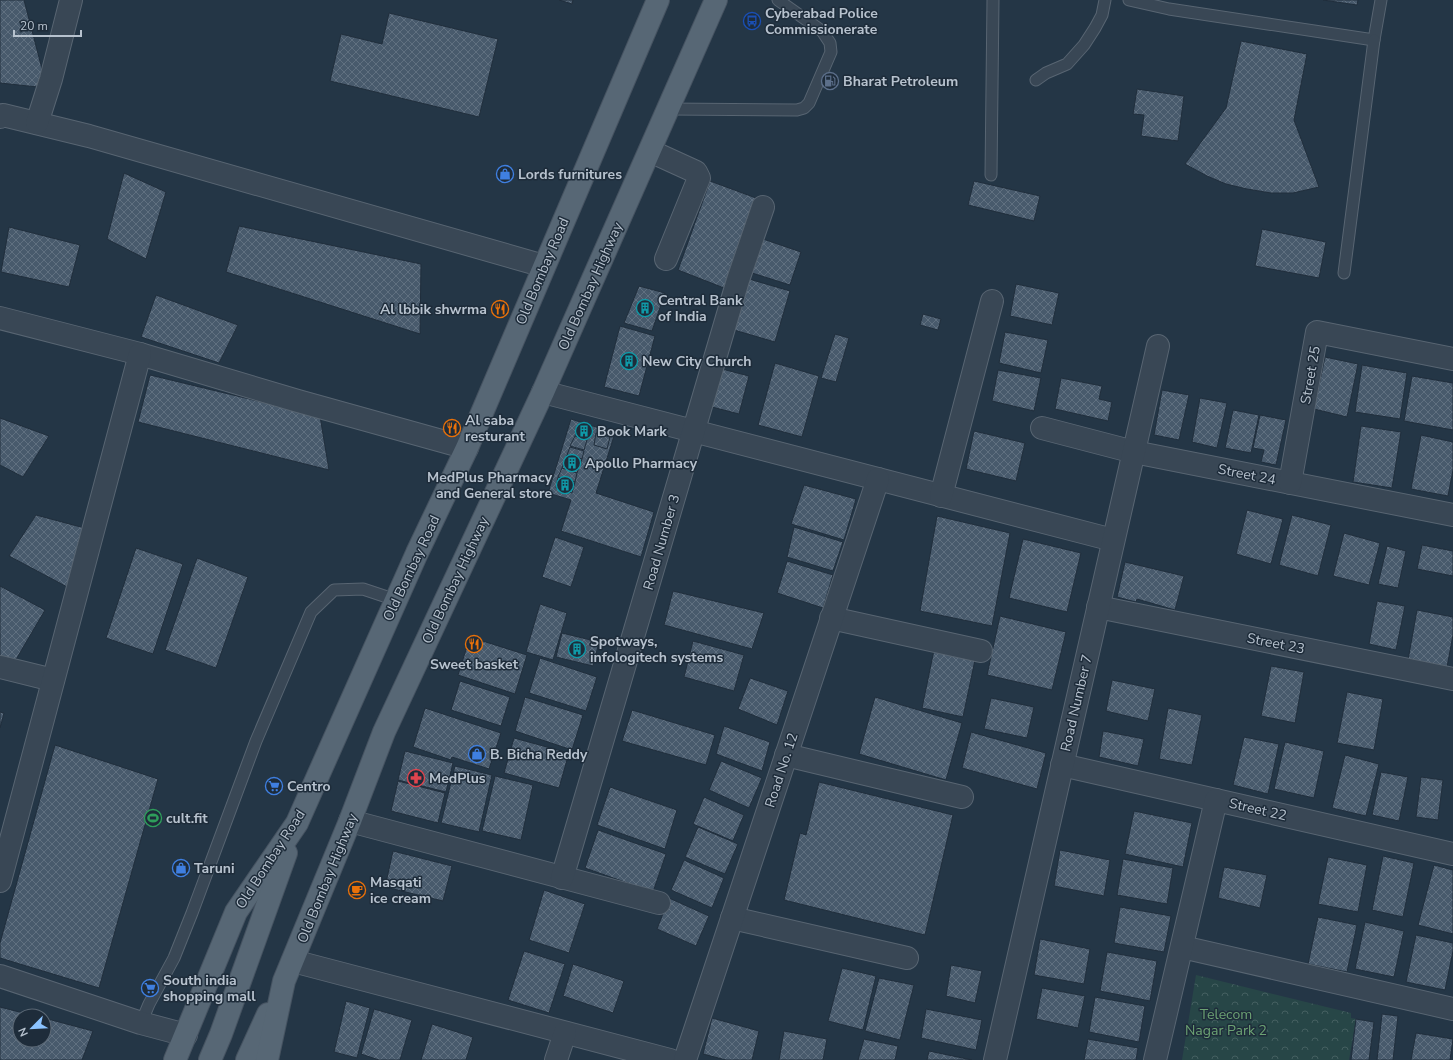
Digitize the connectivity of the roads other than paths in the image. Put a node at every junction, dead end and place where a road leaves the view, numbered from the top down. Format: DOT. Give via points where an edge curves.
graph roads {
  1 [pos="71,0"];
  2 [pos="658,0"];
  3 [pos="716,0"];
  4 [pos="778,0"];
  5 [pos="992,0"];
  6 [pos="1105,0"];
  7 [pos="1129,0"];
  8 [pos="1381,0"];
  9 [pos="1170,4"];
  10 [pos="1374,40"];
  11 [pos="1036,80"];
  12 [pos="668,109"];
  13 [pos="0,117"];
  14 [pos="37,123"];
  15 [pos="650,151"];
  16 [pos="991,175"];
  17 [pos="763,207"];
  18 [pos="666,259"];
  19 [pos="544,266"];
  20 [pos="1344,273"];
  21 [pos="992,301"];
  22 [pos="0,318"];
  23 [pos="1158,346"];
  24 [pos="140,354"];
  25 [pos="1453,359"];
  26 [pos="543,392"];
  27 [pos="1042,428"];
  28 [pos="693,432"];
  29 [pos="467,448"];
  30 [pos="1134,452"];
  31 [pos="878,479"];
  32 [pos="1290,483"];
  33 [pos="941,496"];
  34 [pos="1453,516"];
  35 [pos="1113,540"];
  36 [pos="396,600"];
  37 [pos="1098,607"];
  38 [pos="832,618"];
  39 [pos="981,651"];
  40 [pos="0,667"];
  41 [pos="1453,679"];
  42 [pos="53,680"];
  43 [pos="786,755"];
  44 [pos="1062,765"];
  45 [pos="962,797"];
  46 [pos="1216,800"];
  47 [pos="8,816"];
  48 [pos="350,821"];
  49 [pos="297,823"];
  50 [pos="1453,854"];
  51 [pos="562,878"];
  52 [pos="0,881"];
  53 [pos="659,903"];
  54 [pos="732,918"];
  55 [pos="1182,947"];
  56 [pos="907,958"];
  57 [pos="293,961"];
  58 [pos="0,976"];
  59 [pos="1453,1009"];
  60 [pos="141,1022"];
  61 [pos="565,1033"];
  62 [pos="186,1035"];
  63 [pos="256,1055"];
  64 [pos="175,1060"];
  65 [pos="210,1060"];
  66 [pos="556,1060"];
  67 [pos="670,1060"];
  68 [pos="685,1060"];
  69 [pos="995,1060"];
  70 [pos="1156,1060"];
  1 -- 14 [label="street"];
  2 -- 19 [label="main road, Old Bombay Road"];
  3 -- 12 [label="main road, Old Bombay Highway"];
  4 -- 12 [label="lane" via="822,31 830,44 831,52 809,103 804,108"];
  5 -- 16 [label="lane"];
  6 -- 11 [label="lane" via="1102,15 1095,28 1068,64"];
  7 -- 9 [label="lane"];
  8 -- 10 [label="lane"];
  9 -- 10 [label="lane"];
  10 -- 20 [label="lane"];
  12 -- 15 [label="main road, Old Bombay Highway"];
  13 -- 14 [label="street" via="2,115"];
  14 -- 19 [label="street"];
  15 -- 18 [label="street" via="696,172 699,178"];
  15 -- 26 [label="main road, Old Bombay Highway"];
  17 -- 28 [label="street, Road Number 3" via="738,280"];
  19 -- 29 [label="main road, Old Bombay Road"];
  21 -- 33 [label="street"];
  22 -- 24 [label="street"];
  23 -- 30 [label="street, Road Number 7"];
  24 -- 29 [label="street"];
  24 -- 42 [label="street"];
  25 -- 32 [label="street, Street 25" via="1317,332"];
  26 -- 28 [label="street"];
  26 -- 48 [label="main road, Old Bombay Highway" via="384,732"];
  27 -- 30 [label="street, Street 24"];
  28 -- 31 [label="street"];
  28 -- 51 [label="street, Road Number 3"];
  29 -- 36 [label="main road, Old Bombay Road"];
  30 -- 32 [label="street, Street 24"];
  30 -- 35 [label="street, Road Number 7"];
  31 -- 33 [label="street"];
  31 -- 38 [label="street, Road No. 12"];
  32 -- 34 [label="street, Street 24"];
  33 -- 35 [label="street"];
  35 -- 37 [label="street, Road Number 7"];
  36 -- 49 [label="main road, Old Bombay Road"];
  36 -- 60 [label="lane" via="363,590 334,590 311,612 256,741 174,958"];
  37 -- 41 [label="street, Street 23"];
  37 -- 44 [label="street, Road Number 7"];
  38 -- 39 [label="street"];
  38 -- 43 [label="street, Road No. 12"];
  40 -- 42 [label="street"];
  42 -- 47 [label="street"];
  43 -- 45 [label="street"];
  43 -- 54 [label="street, Road No. 12"];
  44 -- 46 [label="street, Street 22"];
  44 -- 69 [label="street, Road Number 7"];
  46 -- 50 [label="street, Street 22"];
  46 -- 55 [label="street"];
  47 -- 52 [label="street"];
  48 -- 51 [label="street"];
  48 -- 57 [label="main road, Old Bombay Highway"];
  49 -- 62 [label="main road, Old Bombay Road" via="236,912"];
  49 -- 65 [label="main road"];
  51 -- 53 [label="street"];
  54 -- 56 [label="street"];
  54 -- 68 [label="street, Road No. 12"];
  55 -- 59 [label="street"];
  55 -- 70 [label="street"];
  57 -- 61 [label="street"];
  57 -- 63 [label="main road, Old Bombay Highway"];
  58 -- 60 [label="street"];
  60 -- 62 [label="street"];
  61 -- 66 [label="street"];
  61 -- 67 [label="street"];
  62 -- 64 [label="main road, Old Bombay Road"];
}
